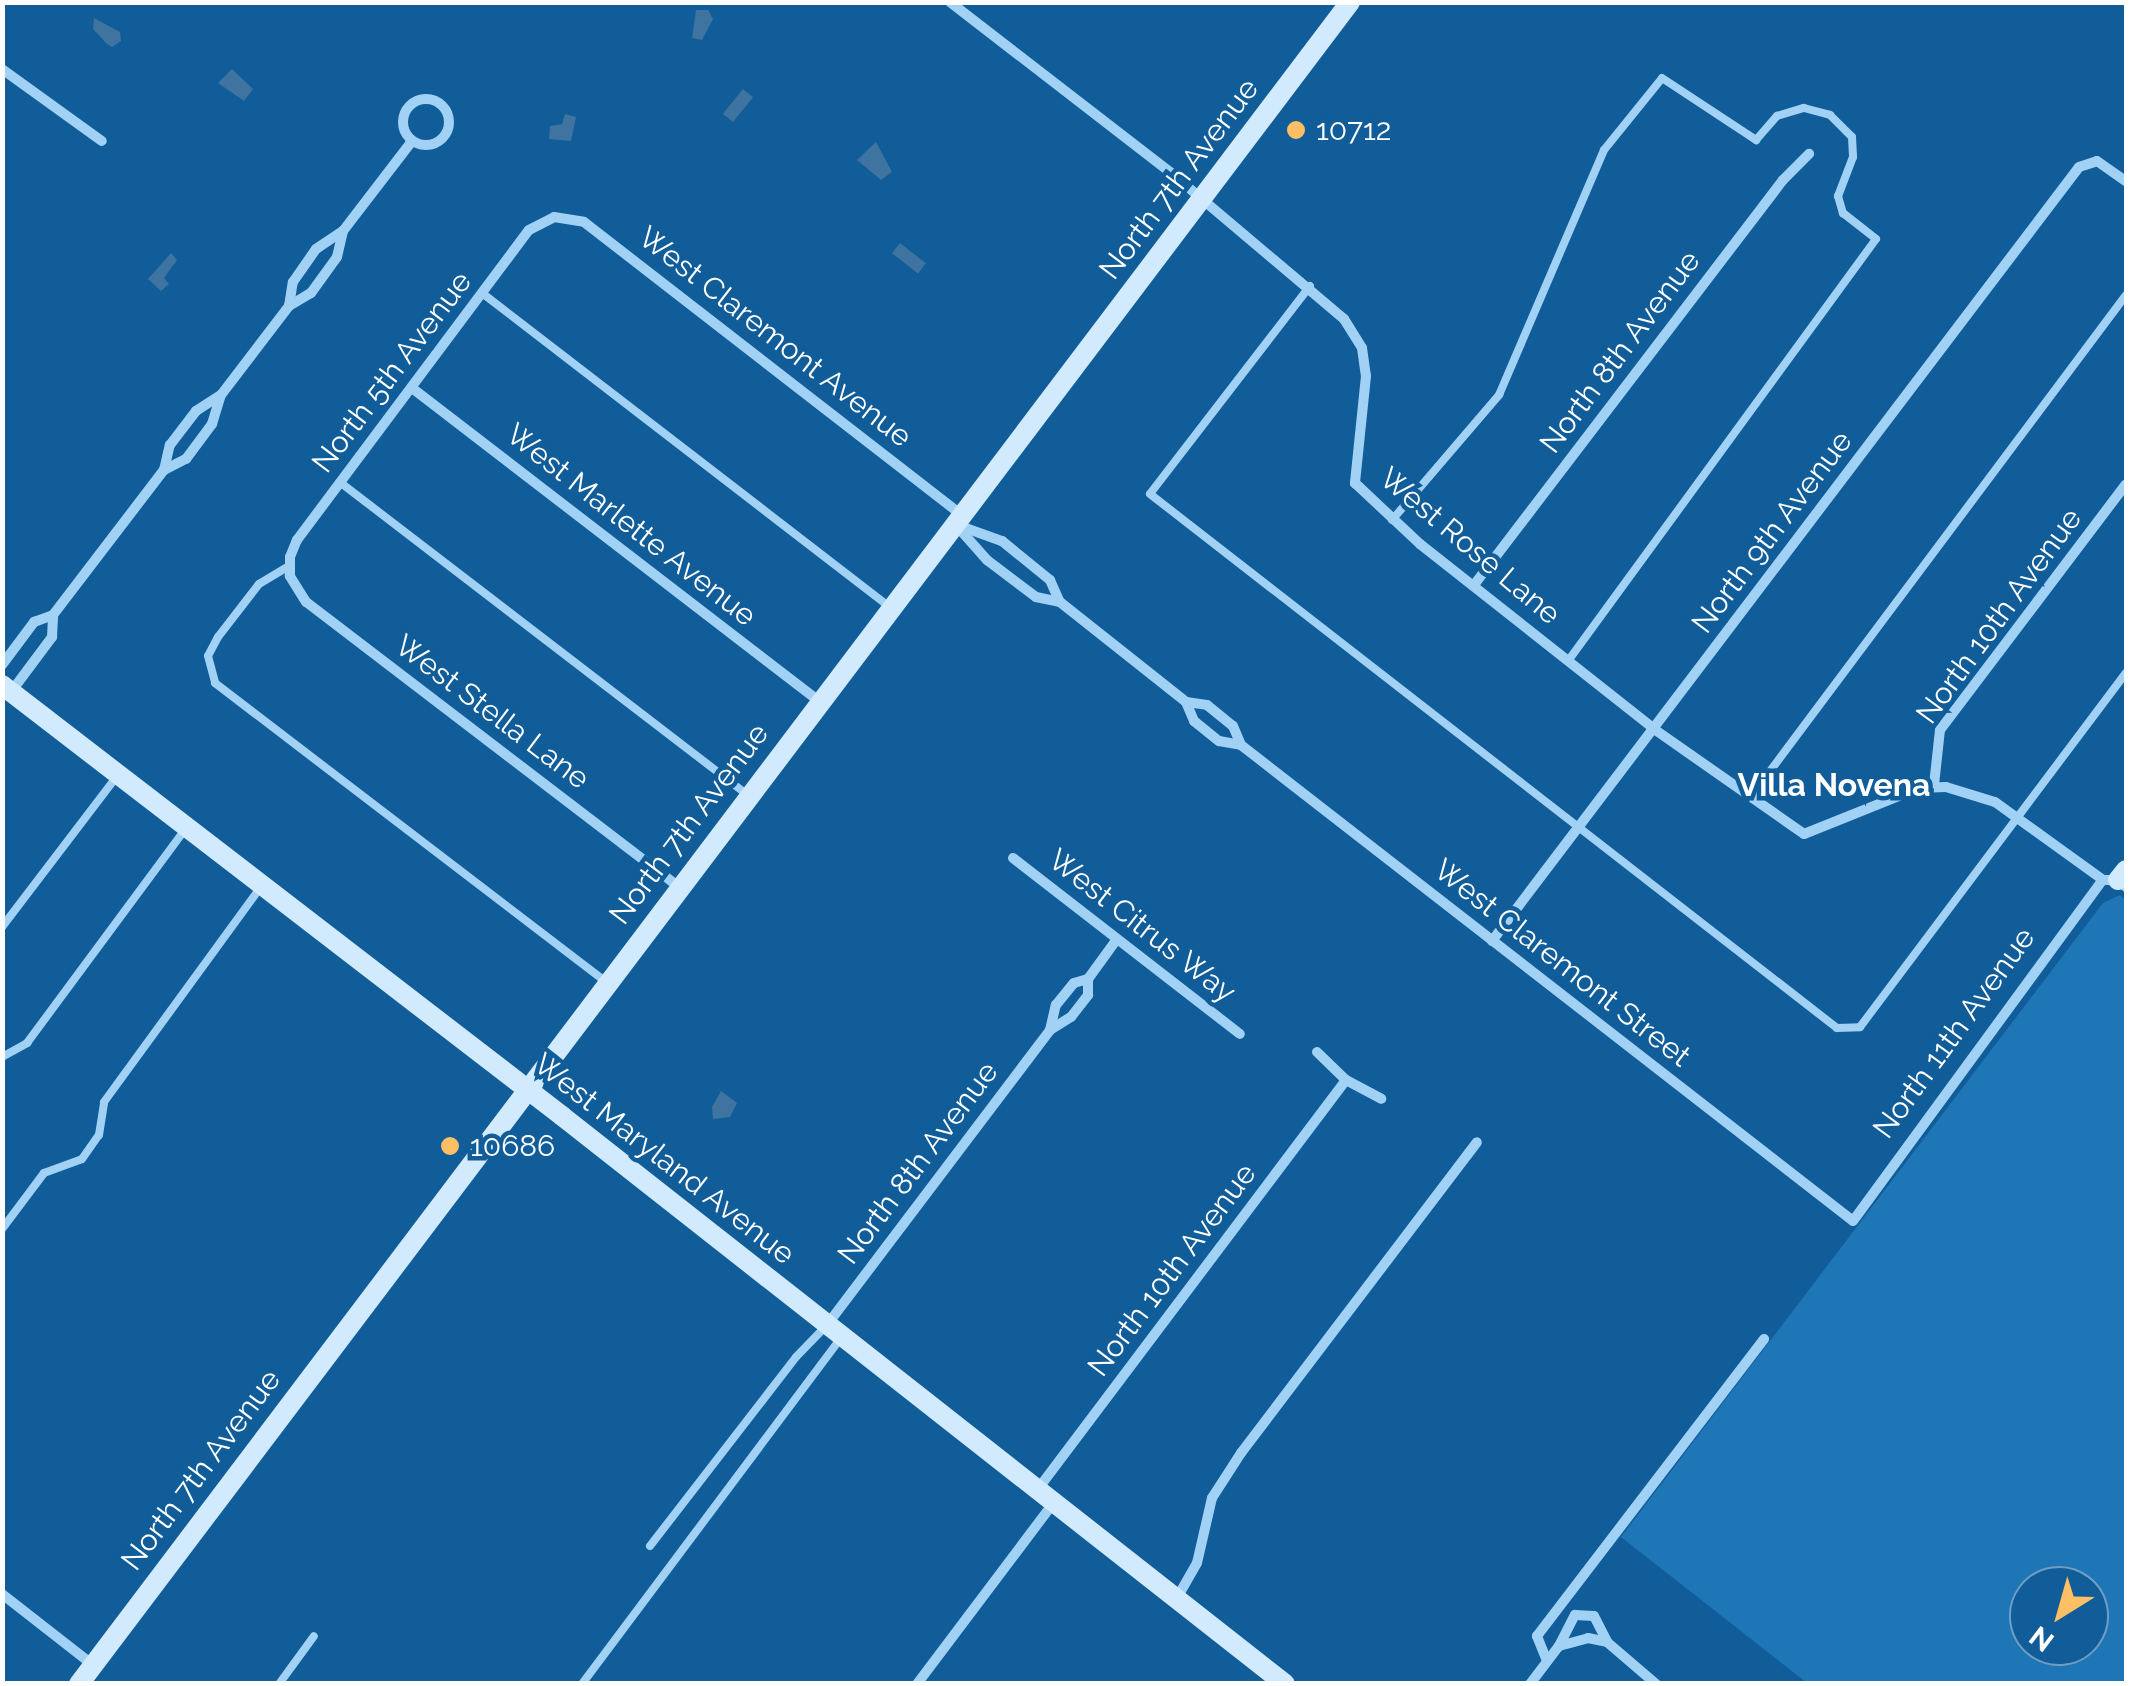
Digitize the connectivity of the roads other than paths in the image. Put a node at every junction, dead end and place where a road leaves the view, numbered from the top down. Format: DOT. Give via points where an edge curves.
graph roads {
  1 [pos="950,2"];
  2 [pos="1350,2"];
  3 [pos="2,69"];
  4 [pos="412,141"];
  5 [pos="102,142"];
  6 [pos="1810,154"];
  7 [pos="2126,180"];
  8 [pos="1202,199"];
  9 [pos="550,218"];
  10 [pos="343,231"];
  11 [pos="1310,286"];
  12 [pos="482,293"];
  13 [pos="2126,295"];
  14 [pos="289,306"];
  15 [pos="412,388"];
  16 [pos="221,395"];
  17 [pos="164,470"];
  18 [pos="340,482"];
  19 [pos="2126,484"];
  20 [pos="959,519"];
  21 [pos="1392,520"];
  22 [pos="289,566"];
  23 [pos="1038,570"];
  24 [pos="1474,585"];
  25 [pos="1024,588"];
  26 [pos="1060,602"];
  27 [pos="891,608"];
  28 [pos="53,615"];
  29 [pos="1568,661"];
  30 [pos="2,665"];
  31 [pos="2126,673"];
  32 [pos="7,688"];
  33 [pos="820,702"];
  34 [pos="1186,702"];
  35 [pos="1654,728"];
  36 [pos="1241,745"];
  37 [pos="118,774"];
  38 [pos="1934,785"];
  39 [pos="749,796"];
  40 [pos="1750,798"];
  41 [pos="2018,816"];
  42 [pos="186,827"];
  43 [pos="1576,830"];
  44 [pos="1014,858"];
  45 [pos="2119,879"];
  46 [pos="262,885"];
  47 [pos="679,887"];
  48 [pos="2,927"];
  49 [pos="1118,939"];
  50 [pos="1492,941"];
  51 [pos="1088,980"];
  52 [pos="606,983"];
  53 [pos="1050,1030"];
  54 [pos="1240,1034"];
  55 [pos="1317,1052"];
  56 [pos="2,1057"];
  57 [pos="1346,1080"];
  58 [pos="526,1088"];
  59 [pos="1381,1099"];
  60 [pos="1477,1142"];
  61 [pos="1853,1220"];
  62 [pos="2,1229"];
  63 [pos="834,1332"];
  64 [pos="1764,1340"];
  65 [pos="1046,1495"];
  66 [pos="650,1546"];
  67 [pos="2,1594"];
  68 [pos="1177,1598"];
  69 [pos="314,1636"];
  70 [pos="1607,1642"];
  71 [pos="1558,1646"];
  72 [pos="1547,1661"];
  73 [pos="93,1665"];
  74 [pos="79,1684"];
  75 [pos="279,1684"];
  76 [pos="582,1684"];
  77 [pos="917,1684"];
  78 [pos="1285,1684"];
  79 [pos="1530,1684"];
  80 [pos="1656,1684"];
  1 -- 8 [label="street, West Rose Lane"];
  2 -- 8 [label="main road, North 7th Avenue"];
  3 -- 5 [label="street"];
  4 -- 4 [label="street" via="435,144 447,133 448,112 436,101 416,100 406,110 403,126"];
  4 -- 10 [label="street"];
  6 -- 24 [label="street, North 8th Avenue" via="1783,180"];
  7 -- 35 [label="street, North 9th Avenue" via="2097,161 2079,167"];
  8 -- 11 [label="street, West Rose Lane"];
  8 -- 20 [label="main road, North 7th Avenue"];
  9 -- 12 [label="street, North 5th Avenue" via="530,230"];
  9 -- 20 [label="street, West Claremont Avenue" via="589,225"];
  10 -- 14 [label="street" via="337,257 312,293"];
  10 -- 14 [label="street" via="316,248 293,282"];
  11 -- 21 [label="street, West Rose Lane" via="1344,318 1362,348 1364,415 1355,483"];
  11 -- 43 [label="lane" via="1150,494"];
  12 -- 15 [label="street, North 5th Avenue"];
  12 -- 27 [label="lane"];
  13 -- 40 [label="lane"];
  14 -- 16 [label="street"];
  15 -- 18 [label="street, North 5th Avenue"];
  15 -- 33 [label="street, West Marlette Avenue"];
  16 -- 17 [label="street" via="196,410 170,445"];
  16 -- 17 [label="street" via="212,424 186,459"];
  17 -- 28 [label="street"];
  18 -- 22 [label="street, North 5th Avenue" via="295,544"];
  18 -- 39 [label="lane"];
  19 -- 38 [label="street, North 10th Avenue" via="1940,730"];
  20 -- 23 [label="street, West Claremont Street"];
  20 -- 25 [label="street, West Claremont Street" via="987,560"];
  20 -- 27 [label="main road, North 7th Avenue"];
  21 -- 24 [label="street, West Rose Lane"];
  21 -- 29 [label="lane" via="1499,395 1604,150 1662,78 1756,140 1777,116 1804,108 1830,116 1852,137 1853,157 1838,196 1843,213 1876,239"];
  22 -- 47 [label="street, West Stella Lane" via="306,602"];
  22 -- 52 [label="lane" via="260,584 218,637 208,656 215,683"];
  23 -- 25 [label="street"];
  23 -- 26 [label="street, West Claremont Street"];
  24 -- 29 [label="street, West Rose Lane"];
  25 -- 26 [label="street, West Claremont Street"];
  26 -- 34 [label="street, West Claremont Street"];
  27 -- 33 [label="main road, North 7th Avenue"];
  28 -- 30 [label="street" via="34,622"];
  28 -- 32 [label="street" via="52,637"];
  29 -- 35 [label="street, West Rose Lane"];
  31 -- 41 [label="lane"];
  32 -- 37 [label="main road, West Maryland Avenue"];
  33 -- 39 [label="main road, North 7th Avenue"];
  34 -- 36 [label="street, West Claremont Street" via="1207,705 1233,726"];
  34 -- 36 [label="street, West Claremont Street" via="1194,722 1219,741"];
  35 -- 40 [label="street, West Rose Lane"];
  35 -- 43 [label="street, North 9th Avenue"];
  36 -- 50 [label="street, West Claremont Street"];
  37 -- 42 [label="main road, West Maryland Avenue"];
  37 -- 48 [label="lane"];
  38 -- 40 [label="street, West Rose Lane" via="1804,834"];
  38 -- 41 [label="street" via="1973,792"];
  39 -- 47 [label="main road, North 7th Avenue"];
  41 -- 43 [label="lane" via="1860,1027 1837,1028"];
  41 -- 45 [label="street"];
  42 -- 46 [label="main road, West Maryland Avenue"];
  42 -- 56 [label="lane" via="27,1043"];
  43 -- 50 [label="street, North 9th Avenue"];
  44 -- 49 [label="street, West Citrus Way"];
  45 -- 61 [label="street, North 11th Avenue"];
  46 -- 58 [label="main road, West Maryland Avenue"];
  46 -- 62 [label="lane" via="104,1102 99,1135 82,1159 44,1173"];
  47 -- 52 [label="main road, North 7th Avenue"];
  49 -- 51 [label="street, North 8th Avenue"];
  49 -- 54 [label="street, West Citrus Way"];
  50 -- 61 [label="street, West Claremont Street"];
  51 -- 53 [label="street, North 8th Avenue" via="1088,995"];
  51 -- 53 [label="street, North 8th Avenue" via="1074,983 1056,1005"];
  52 -- 58 [label="main road, North 7th Avenue"];
  53 -- 63 [label="street, North 8th Avenue"];
  55 -- 57 [label="street"];
  57 -- 59 [label="street"];
  57 -- 65 [label="street, North 10th Avenue"];
  58 -- 63 [label="main road, West Maryland Avenue"];
  58 -- 73 [label="main road, North 7th Avenue"];
  60 -- 68 [label="street" via="1231,1468 1212,1498 1198,1563"];
  63 -- 65 [label="main road, West Maryland Avenue"];
  63 -- 66 [label="lane" via="796,1357"];
  63 -- 76 [label="lane"];
  64 -- 72 [label="street" via="1537,1636"];
  65 -- 68 [label="main road, West Maryland Avenue"];
  65 -- 77 [label="street, North 10th Avenue"];
  67 -- 73 [label="street"];
  68 -- 78 [label="main road, West Maryland Avenue"];
  69 -- 75 [label="lane"];
  70 -- 71 [label="street" via="1588,1638"];
  70 -- 71 [label="street" via="1600,1623 1586,1612 1566,1625"];
  70 -- 80 [label="street"];
  71 -- 72 [label="street"];
  72 -- 79 [label="street"];
  73 -- 74 [label="main road, North 7th Avenue"];
}
